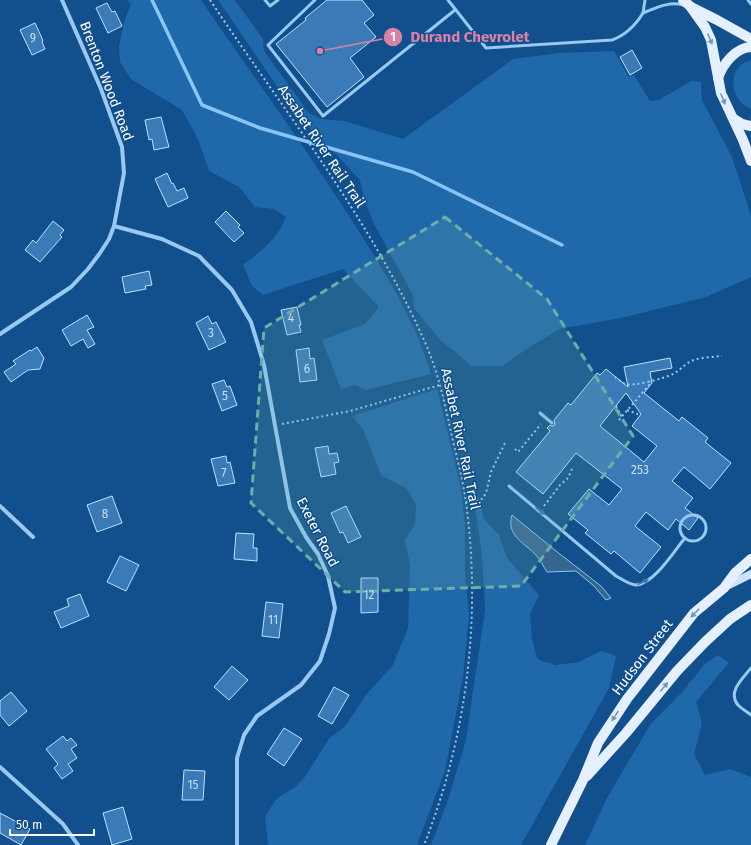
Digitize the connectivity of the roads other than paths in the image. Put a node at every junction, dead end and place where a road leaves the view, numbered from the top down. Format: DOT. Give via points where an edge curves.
graph roads {
  1 [pos="62,0"];
  2 [pos="265,0"];
  3 [pos="278,0"];
  4 [pos="315,0"];
  5 [pos="448,0"];
  6 [pos="645,0"];
  7 [pos="748,0"];
  8 [pos="686,3"];
  9 [pos="751,4"];
  10 [pos="455,10"];
  11 [pos="643,13"];
  12 [pos="751,40"];
  13 [pos="751,47"];
  14 [pos="718,78"];
  15 [pos="734,120"];
  16 [pos="751,126"];
  17 [pos="751,161"];
  18 [pos="114,226"];
  19 [pos="0,334"];
  20 [pos="540,413"];
  21 [pos="552,422"];
  22 [pos="509,486"];
  23 [pos="0,506"];
  24 [pos="33,537"];
  25 [pos="685,538"];
  26 [pos="751,559"];
  27 [pos="751,574"];
  28 [pos="724,588"];
  29 [pos="751,605"];
  30 [pos="751,668"];
  31 [pos="751,715"];
  32 [pos="0,767"];
  33 [pos="583,780"];
  34 [pos="78,845"];
  35 [pos="237,845"];
  36 [pos="551,845"];
  1 -- 18 [label="street, Brenton Wood Road" via="101,89 122,147 124,173"];
  2 -- 3 [label="lane" via="270,6"];
  4 -- 10 [label="lane" via="268,45 323,116"];
  5 -- 10 [label="lane"];
  6 -- 11 [label="lane"];
  7 -- 9 [label="lane"];
  8 -- 11 [label="lane" via="661,6"];
  8 -- 12 [label="main road"];
  8 -- 14 [label="main road, one-way" via="711,40"];
  10 -- 11 [label="lane" via="486,48 612,40 635,26"];
  13 -- 14 [label="main road" via="736,53 726,62"];
  14 -- 15 [label="main road, one-way" via="727,109"];
  15 -- 16 [label="main road"];
  15 -- 17 [label="main road"];
  18 -- 19 [label="street, Brenton Wood Road" via="109,239 96,258 71,287"];
  18 -- 35 [label="street, Exeter Road" via="162,239 199,256 232,290 251,322 264,365 290,508 318,554 328,576 335,608 320,661 301,685 257,716 244,735 237,758"];
  20 -- 21 [label="lane"];
  22 -- 25 [label="lane, one-way" via="616,576 635,585 644,583 653,576"];
  23 -- 24 [label="street"];
  25 -- 25 [label="lane" via="692,541 703,536 706,525 701,518 692,515 682,522 680,531"];
  26 -- 28 [label="main road" via="735,573"];
  27 -- 28 [label="main road, Hudson Street"];
  28 -- 33 [label="main road, Hudson Street, one-way" via="694,613 627,698 598,742"];
  33 -- 29 [label="main road, Hudson Street, one-way" via="705,642"];
  30 -- 31 [label="lane" via="735,689 735,698"];
  32 -- 34 [label="street" via="63,824"];
  33 -- 36 [label="main road, Hudson Street"];
}
